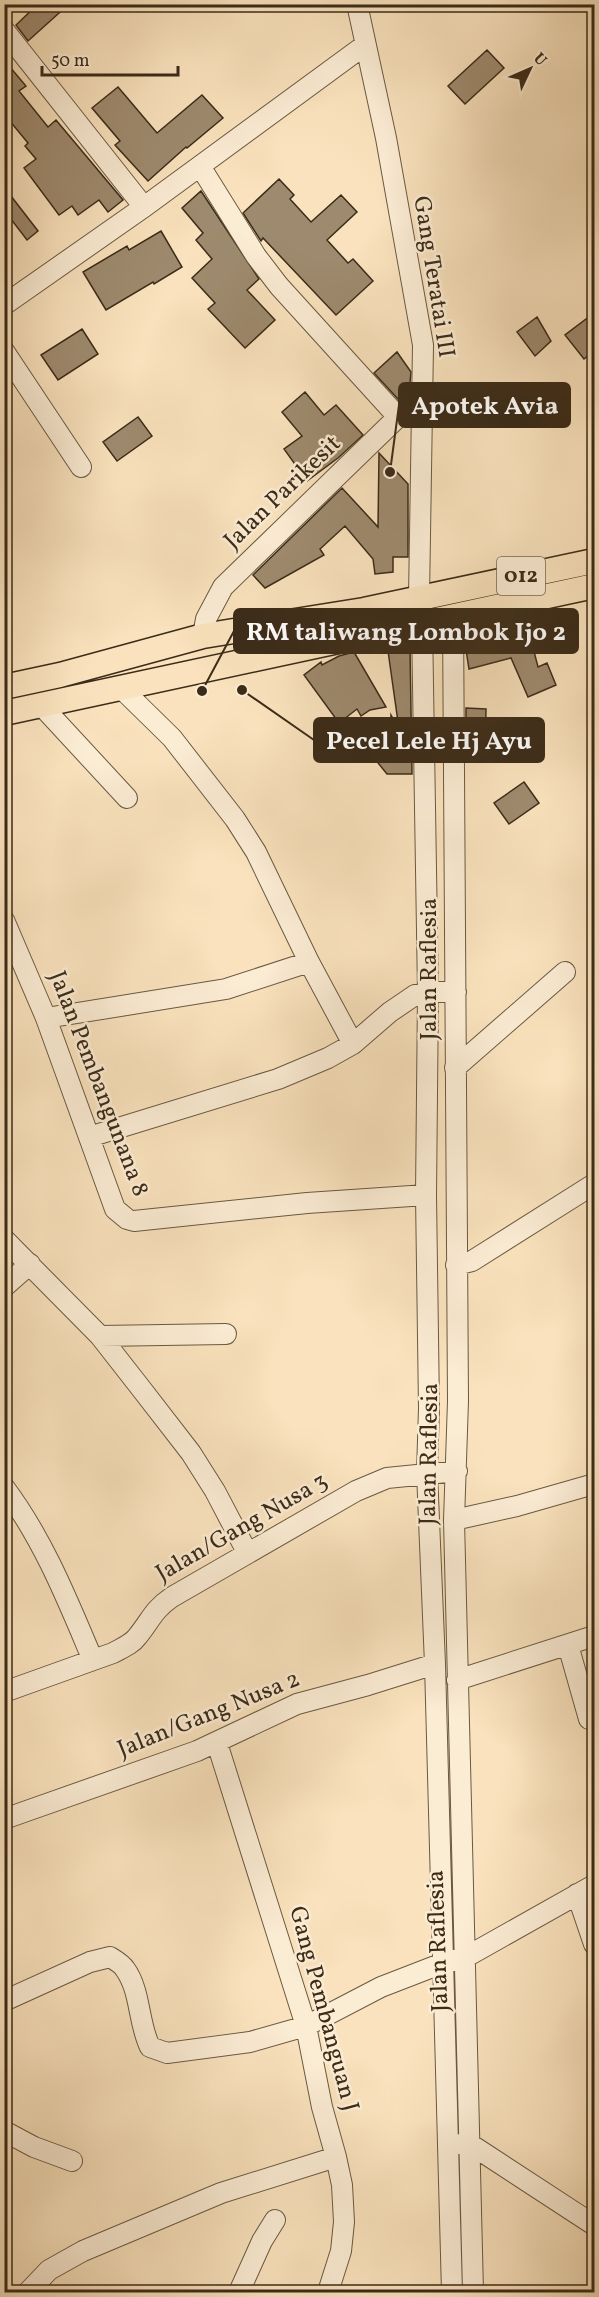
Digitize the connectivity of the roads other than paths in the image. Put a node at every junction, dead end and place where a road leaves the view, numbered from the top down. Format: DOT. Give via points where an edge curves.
graph roads {
  1 [pos="357,4"];
  2 [pos="4,30"];
  3 [pos="365,45"];
  4 [pos="200,166"];
  5 [pos="144,207"];
  6 [pos="4,305"];
  7 [pos="4,351"];
  8 [pos="422,403"];
  9 [pos="398,417"];
  10 [pos="81,467"];
  11 [pos="594,561"];
  12 [pos="594,586"];
  13 [pos="430,595"];
  14 [pos="437,620"];
  15 [pos="203,636"];
  16 [pos="60,675"];
  17 [pos="4,687"];
  18 [pos="116,689"];
  19 [pos="4,694"];
  20 [pos="41,705"];
  21 [pos="4,713"];
  22 [pos="127,798"];
  23 [pos="4,920"];
  24 [pos="309,962"];
  25 [pos="565,972"];
  26 [pos="442,992"];
  27 [pos="46,1018"];
  28 [pos="353,1044"];
  29 [pos="455,1068"];
  30 [pos="89,1137"];
  31 [pos="594,1184"];
  32 [pos="426,1195"];
  33 [pos="4,1239"];
  34 [pos="30,1264"];
  35 [pos="456,1265"];
  36 [pos="4,1287"];
  37 [pos="226,1334"];
  38 [pos="100,1336"];
  39 [pos="455,1471"];
  40 [pos="429,1472"];
  41 [pos="594,1484"];
  42 [pos="4,1487"];
  43 [pos="454,1520"];
  44 [pos="247,1552"];
  45 [pos="444,1624"];
  46 [pos="594,1636"];
  47 [pos="568,1644"];
  48 [pos="93,1658"];
  49 [pos="435,1664"];
  50 [pos="457,1680"];
  51 [pos="4,1692"];
  52 [pos="589,1719"];
  53 [pos="217,1743"];
  54 [pos="4,1819"];
  55 [pos="586,1890"];
  56 [pos="594,1944"];
  57 [pos="454,1960"];
  58 [pos="4,2001"];
  59 [pos="306,2026"];
  60 [pos="4,2131"];
  61 [pos="459,2144"];
  62 [pos="336,2157"];
  63 [pos="72,2161"];
  64 [pos="275,2220"];
  65 [pos="594,2225"];
  66 [pos="28,2292"];
  67 [pos="239,2292"];
  68 [pos="328,2292"];
  69 [pos="452,2292"];
  70 [pos="473,2292"];
  1 -- 3 [label="street, Gang Teratai III"];
  2 -- 5 [label="street"];
  3 -- 4 [label="street"];
  3 -- 8 [label="street, Gang Teratai III" via="423,345"];
  4 -- 5 [label="street"];
  4 -- 9 [label="street" via="279,286"];
  5 -- 6 [label="street"];
  7 -- 10 [label="street"];
  8 -- 9 [label="street, Jalan Parikesit"];
  8 -- 13 [label="street, Gang Teratai III"];
  9 -- 15 [label="street, Jalan Parikesit" via="223,587 206,619"];
  11 -- 13 [label="main road, 012"];
  12 -- 14 [label="main road"];
  13 -- 15 [label="main road" via="364,610"];
  14 -- 18 [label="main road"];
  14 -- 26 [label="street, Jalan Raflesia"];
  14 -- 26 [label="street, Jalan Raflesia"];
  15 -- 16 [label="main road"];
  16 -- 17 [label="main road"];
  16 -- 18 [label="main road" via="54,686 59,694 97,687"];
  18 -- 20 [label="main road"];
  18 -- 24 [label="street" via="172,738 235,819 256,852"];
  19 -- 20 [label="main road" via="37,688 42,696"];
  20 -- 21 [label="main road"];
  20 -- 22 [label="street"];
  23 -- 27 [label="street, Jalan Pembangunana 8"];
  24 -- 27 [label="street" via="226,989"];
  24 -- 28 [label="street"];
  25 -- 29 [label="street"];
  26 -- 28 [label="street" via="415,995"];
  26 -- 29 [label="street, Jalan Raflesia"];
  26 -- 32 [label="street, Jalan Raflesia"];
  27 -- 30 [label="street, Jalan Pembangunana 8"];
  28 -- 30 [label="street" via="278,1078"];
  29 -- 35 [label="street, Jalan Raflesia"];
  30 -- 32 [label="street, Jalan Pembangunana 8" via="115,1209 134,1221"];
  31 -- 35 [label="street" via="472,1261"];
  32 -- 40 [label="street, Jalan Raflesia"];
  33 -- 34 [label="street"];
  34 -- 36 [label="street"];
  34 -- 38 [label="street"];
  35 -- 39 [label="street, Jalan Raflesia"];
  37 -- 38 [label="street"];
  38 -- 44 [label="street" via="191,1453"];
  39 -- 40 [label="street, Jalan/Gang Nusa 3"];
  39 -- 43 [label="street, Jalan Raflesia"];
  40 -- 44 [label="street, Jalan/Gang Nusa 3" via="387,1478 356,1491"];
  40 -- 45 [label="street, Jalan Raflesia"];
  41 -- 43 [label="street"];
  42 -- 48 [label="street" via="52,1564"];
  43 -- 45 [label="street, Jalan Raflesia"];
  44 -- 48 [label="street, Jalan/Gang Nusa 3" via="157,1608 129,1644"];
  45 -- 49 [label="street, Jalan Raflesia"];
  45 -- 50 [label="street, Jalan Raflesia"];
  46 -- 47 [label="street"];
  47 -- 50 [label="street"];
  47 -- 52 [label="street"];
  48 -- 51 [label="street, Jalan/Gang Nusa 3"];
  49 -- 53 [label="street, Jalan/Gang Nusa 2" via="297,1704"];
  49 -- 57 [label="street, Jalan Raflesia"];
  50 -- 57 [label="street, Jalan Raflesia"];
  53 -- 54 [label="street, Jalan/Gang Nusa 2"];
  53 -- 59 [label="street, Gang Pembanguan J"];
  55 -- 56 [label="street"];
  55 -- 57 [label="street"];
  57 -- 59 [label="street" via="381,1987"];
  57 -- 61 [label="street, Jalan Raflesia"];
  58 -- 59 [label="street" via="90,1962 110,1957 125,1968 145,2036 150,2047 158,2051 250,2042"];
  59 -- 62 [label="street, Gang Pembanguan J" via="319,2097"];
  60 -- 63 [label="street"];
  61 -- 65 [label="street"];
  61 -- 69 [label="street, Jalan Raflesia"];
  61 -- 70 [label="street, Jalan Raflesia"];
  62 -- 66 [label="street" via="221,2193 83,2251 49,2270"];
  62 -- 68 [label="street, Gang Pembanguan J" via="344,2222 341,2250"];
  64 -- 67 [label="street"];
}
